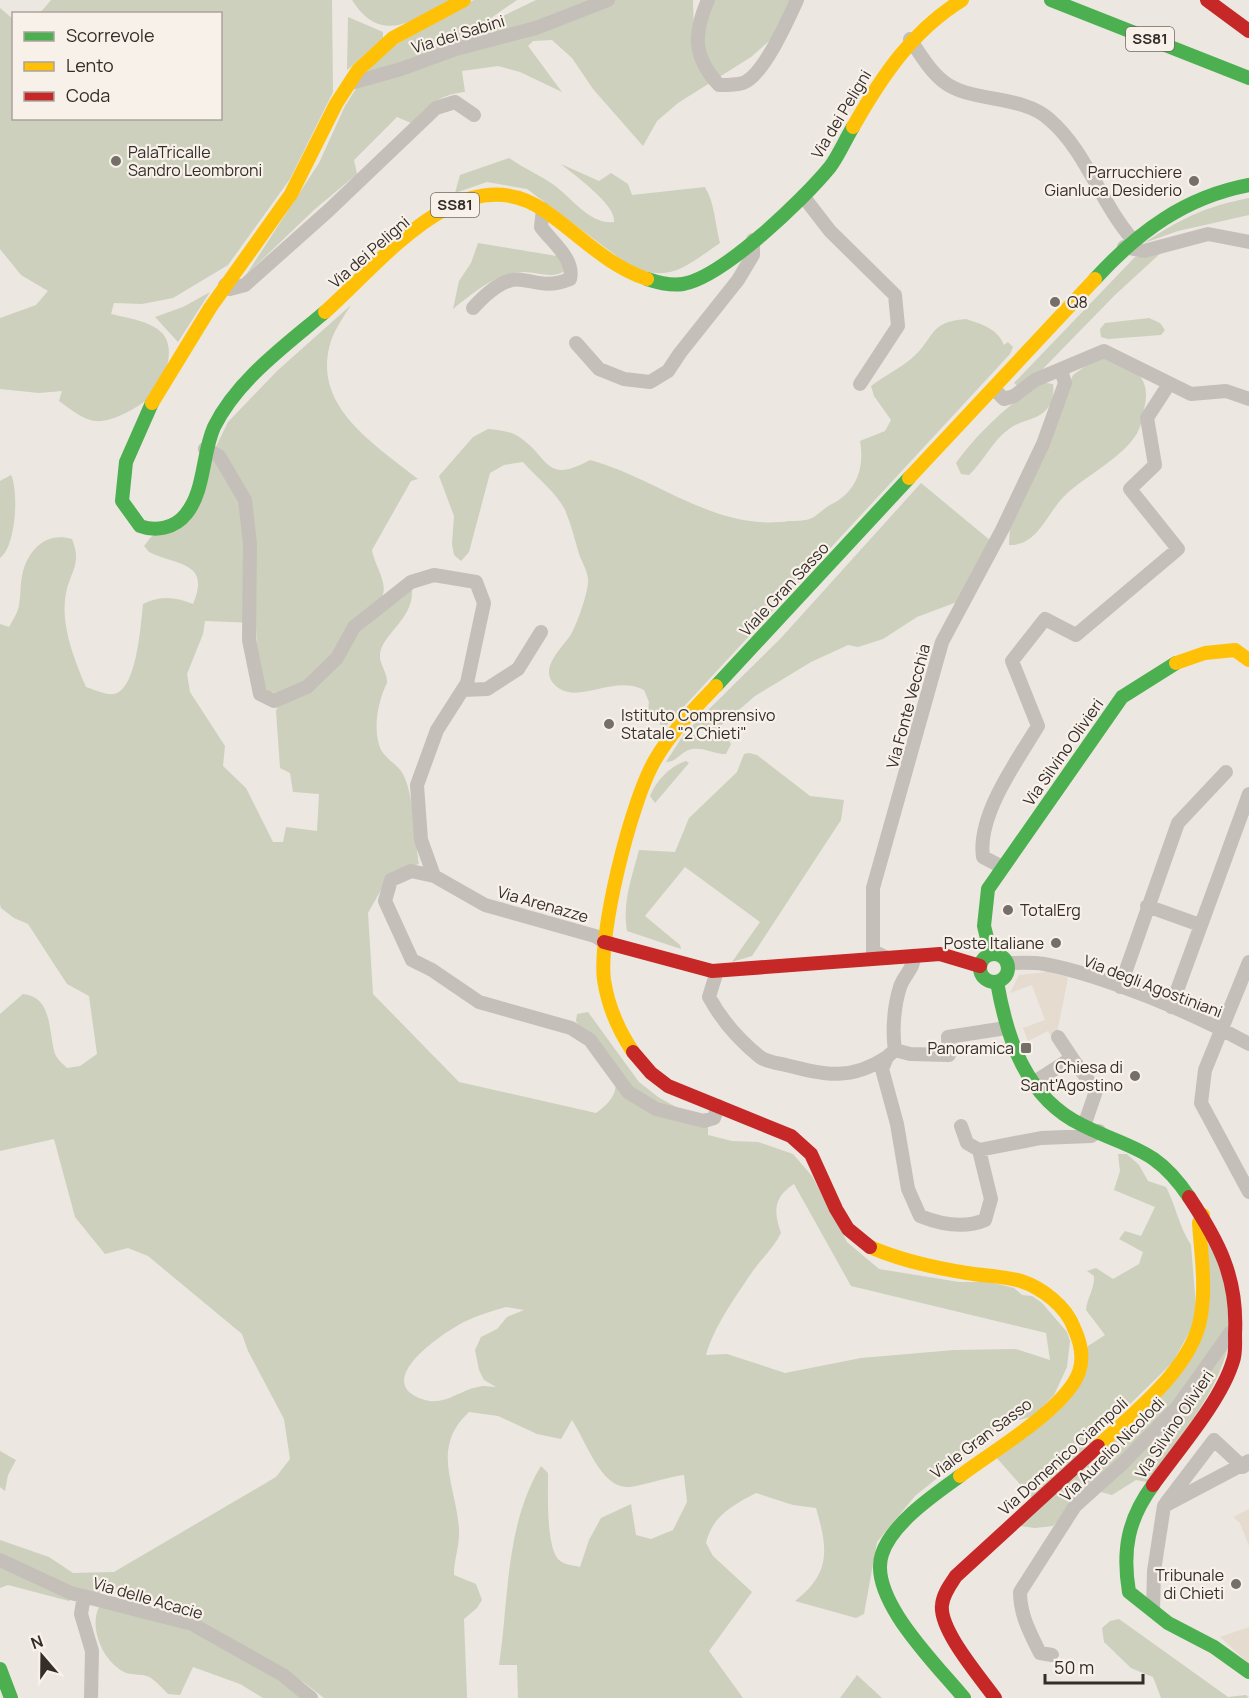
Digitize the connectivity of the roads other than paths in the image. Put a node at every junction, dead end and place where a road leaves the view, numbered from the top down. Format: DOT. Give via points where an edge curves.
graph roads {
  1 [pos="464,0"];
  2 [pos="608,0"];
  3 [pos="708,0"];
  4 [pos="797,0"];
  5 [pos="962,0"];
  6 [pos="1051,0"];
  7 [pos="1207,0"];
  8 [pos="1224,6"];
  9 [pos="1249,32"];
  10 [pos="910,39"];
  11 [pos="1249,78"];
  12 [pos="351,83"];
  13 [pos="474,115"];
  14 [pos="1249,185"];
  15 [pos="803,196"];
  16 [pos="543,209"];
  17 [pos="753,240"];
  18 [pos="1249,242"];
  19 [pos="1128,243"];
  20 [pos="225,285"];
  21 [pos="473,308"];
  22 [pos="576,343"];
  23 [pos="1060,370"];
  24 [pos="860,384"];
  25 [pos="1169,384"];
  26 [pos="994,389"];
  27 [pos="1249,399"];
  28 [pos="205,449"];
  29 [pos="541,632"];
  30 [pos="1249,660"];
  31 [pos="463,690"];
  32 [pos="1226,772"];
  33 [pos="1249,794"];
  34 [pos="1002,867"];
  35 [pos="434,876"];
  36 [pos="1147,906"];
  37 [pos="1200,925"];
  38 [pos="604,942"];
  39 [pos="992,954"];
  40 [pos="914,956"];
  41 [pos="887,958"];
  42 [pos="1249,962"];
  43 [pos="1007,963"];
  44 [pos="980,966"];
  45 [pos="717,971"];
  46 [pos="997,982"];
  47 [pos="1120,987"];
  48 [pos="1171,1007"];
  49 [pos="1006,1028"];
  50 [pos="1220,1030"];
  51 [pos="1058,1037"];
  52 [pos="1249,1044"];
  53 [pos="891,1054"];
  54 [pos="1072,1058"];
  55 [pos="1034,1083"];
  56 [pos="718,1106"];
  57 [pos="961,1126"];
  58 [pos="1084,1126"];
  59 [pos="1100,1131"];
  60 [pos="979,1150"];
  61 [pos="1249,1192"];
  62 [pos="1203,1215"];
  63 [pos="1235,1330"];
  64 [pos="1246,1464"];
  65 [pos="1164,1506"];
  66 [pos="0,1560"];
  67 [pos="84,1596"];
  68 [pos="1153,1611"];
  69 [pos="1052,1655"];
  70 [pos="1244,1668"];
  71 [pos="0,1669"];
  72 [pos="11,1698"];
  73 [pos="91,1698"];
  74 [pos="311,1698"];
  75 [pos="964,1698"];
  76 [pos="995,1698"];
  1 -- 12 [label="main road, Via dei Peligni / SS81" via="391,38 368,57"];
  2 -- 12 [label="street, Via dei Sabini" via="536,28"];
  3 -- 4 [label="street" via="700,18 697,46 705,70 719,85 744,82 763,64"];
  5 -- 10 [label="main road, Via dei Peligni / SS81"];
  6 -- 11 [label="main road, SS81"];
  7 -- 8 [label="main road"];
  8 -- 9 [label="main road"];
  10 -- 15 [label="main road, Via dei Peligni / SS81" via="891,63 832,164"];
  10 -- 19 [label="street" via="945,83 1021,104 1048,117 1064,132"];
  12 -- 20 [label="main road, Via dei Peligni / SS81" via="330,114 290,197"];
  13 -- 20 [label="street" via="455,102 436,108 244,285 230,289"];
  14 -- 19 [label="main road, Viale Gran Sasso" via="1207,194 1174,209"];
  15 -- 17 [label="main road, Via dei Peligni / SS81"];
  15 -- 24 [label="street" via="830,231 895,295 898,326"];
  16 -- 17 [label="main road, Via dei Peligni / SS81" via="616,267 653,281 683,285 714,270"];
  16 -- 21 [label="street" via="541,227 566,257 572,273 570,279 558,284 518,278 499,283"];
  16 -- 28 [label="main road, Via dei Peligni / SS81" via="514,194 477,195 443,210 242,387 216,423"];
  17 -- 22 [label="street" via="753,255 738,280 668,371 650,382 624,379 599,369"];
  18 -- 19 [label="street" via="1208,234 1144,251"];
  19 -- 26 [label="main road, Viale Gran Sasso"];
  20 -- 28 [label="main road, Via dei Peligni / SS81" via="188,338 141,424 121,479 120,499 127,514 142,527 160,529 177,523 189,510"];
  23 -- 25 [label="street" via="1104,351"];
  23 -- 26 [label="street" via="1004,399"];
  23 -- 41 [label="street, Via Fonte Vecchia" via="1065,383 1043,444 942,642 873,888 873,951"];
  25 -- 27 [label="street" via="1191,394 1226,391"];
  25 -- 34 [label="street" via="1148,418 1155,465 1130,489 1178,549 1076,635 1046,618 1012,661 1038,726 1003,786 982,833 983,857"];
  26 -- 38 [label="main road, Viale Gran Sasso" via="663,745 644,779 634,809"];
  28 -- 31 [label="street" via="219,456 245,500 250,544 249,640 260,694 274,701 307,687 337,658 354,627 411,582 434,575 476,582 484,603"];
  29 -- 31 [label="street" via="518,669 487,689"];
  30 -- 34 [label="main road, Via Silvino Olivieri" via="1235,650 1205,652 1162,669 1122,697"];
  31 -- 35 [label="street" via="437,730 417,785 421,840"];
  32 -- 36 [label="street" via="1178,823"];
  33 -- 37 [label="street"];
  34 -- 39 [label="main road, Via Silvino Olivieri" via="988,889 984,907 984,926"];
  35 -- 38 [label="street, Via Arenazze" via="485,905 595,936"];
  35 -- 56 [label="street" via="411,871 391,880 384,901 412,960 478,1002 581,1034 590,1040 628,1092 657,1109 704,1121 714,1118"];
  36 -- 37 [label="street"];
  36 -- 47 [label="street"];
  37 -- 48 [label="street"];
  38 -- 45 [label="main road, Via Arenazze"];
  38 -- 56 [label="main road, Viale Gran Sasso" via="604,993 614,1021 636,1058 666,1086"];
  39 -- 43 [label="main road"];
  39 -- 44 [label="main road"];
  40 -- 41 [label="main road, Via Arenazze"];
  40 -- 44 [label="main road, Via Arenazze" via="951,956"];
  40 -- 53 [label="street" via="914,965 900,986"];
  41 -- 45 [label="main road, Via Arenazze"];
  42 -- 50 [label="street"];
  43 -- 46 [label="main road" via="1005,977"];
  43 -- 47 [label="street, Via degli Agostiniani" via="1038,963"];
  44 -- 46 [label="main road" via="984,978"];
  45 -- 53 [label="street" via="709,997 717,1012 761,1059 820,1073 853,1074 871,1068"];
  46 -- 49 [label="main road, Via Silvino Olivieri"];
  47 -- 48 [label="street, Via degli Agostiniani"];
  48 -- 50 [label="street, Via degli Agostiniani"];
  49 -- 53 [label="street" via="948,1037 949,1055"];
  49 -- 55 [label="main road, Via Silvino Olivieri"];
  50 -- 52 [label="street, Via degli Agostiniani"];
  50 -- 61 [label="street" via="1206,1070 1201,1103"];
  51 -- 54 [label="street"];
  53 -- 60 [label="street" via="882,1069 897,1124 908,1189 920,1216 934,1222 972,1226 985,1220 991,1199"];
  54 -- 55 [label="street"];
  54 -- 58 [label="street" via="1096,1091"];
  55 -- 58 [label="main road, Via Silvino Olivieri" via="1060,1114"];
  56 -- 75 [label="main road, Viale Gran Sasso" via="791,1136 804,1146 846,1225 869,1247 953,1271 1026,1280 1046,1292 1074,1326 1081,1361 1066,1392 1005,1445 952,1479 882,1548 880,1580 896,1611"];
  57 -- 60 [label="street" via="967,1143"];
  58 -- 59 [label="main road, Via Silvino Olivieri"];
  59 -- 60 [label="street" via="1090,1136 1041,1138"];
  59 -- 62 [label="main road, Via Silvino Olivieri" via="1161,1162"];
  62 -- 63 [label="main road, Via Silvino Olivieri" via="1228,1266"];
  62 -- 76 [label="main road, Via Domenico Ciampoli" via="1199,1223 1201,1318 1184,1358 1153,1395 945,1590 940,1615 946,1628"];
  63 -- 68 [label="main road, Via Silvino Olivieri" via="1233,1360 1220,1391 1137,1507 1124,1562 1129,1592"];
  63 -- 69 [label="street, Via Aurelio Nicolodi" via="1178,1406 1076,1506 1020,1592 1020,1609 1040,1653"];
  64 -- 65 [label="street"];
  64 -- 65 [label="street" via="1214,1440"];
  65 -- 68 [label="street" via="1154,1571"];
  66 -- 67 [label="street, Via delle Acacie"];
  67 -- 73 [label="street" via="81,1614 92,1651"];
  67 -- 74 [label="street, Via delle Acacie" via="192,1624 283,1675"];
  68 -- 70 [label="main road, Via Silvino Olivieri"];
  71 -- 72 [label="main road"];
}
